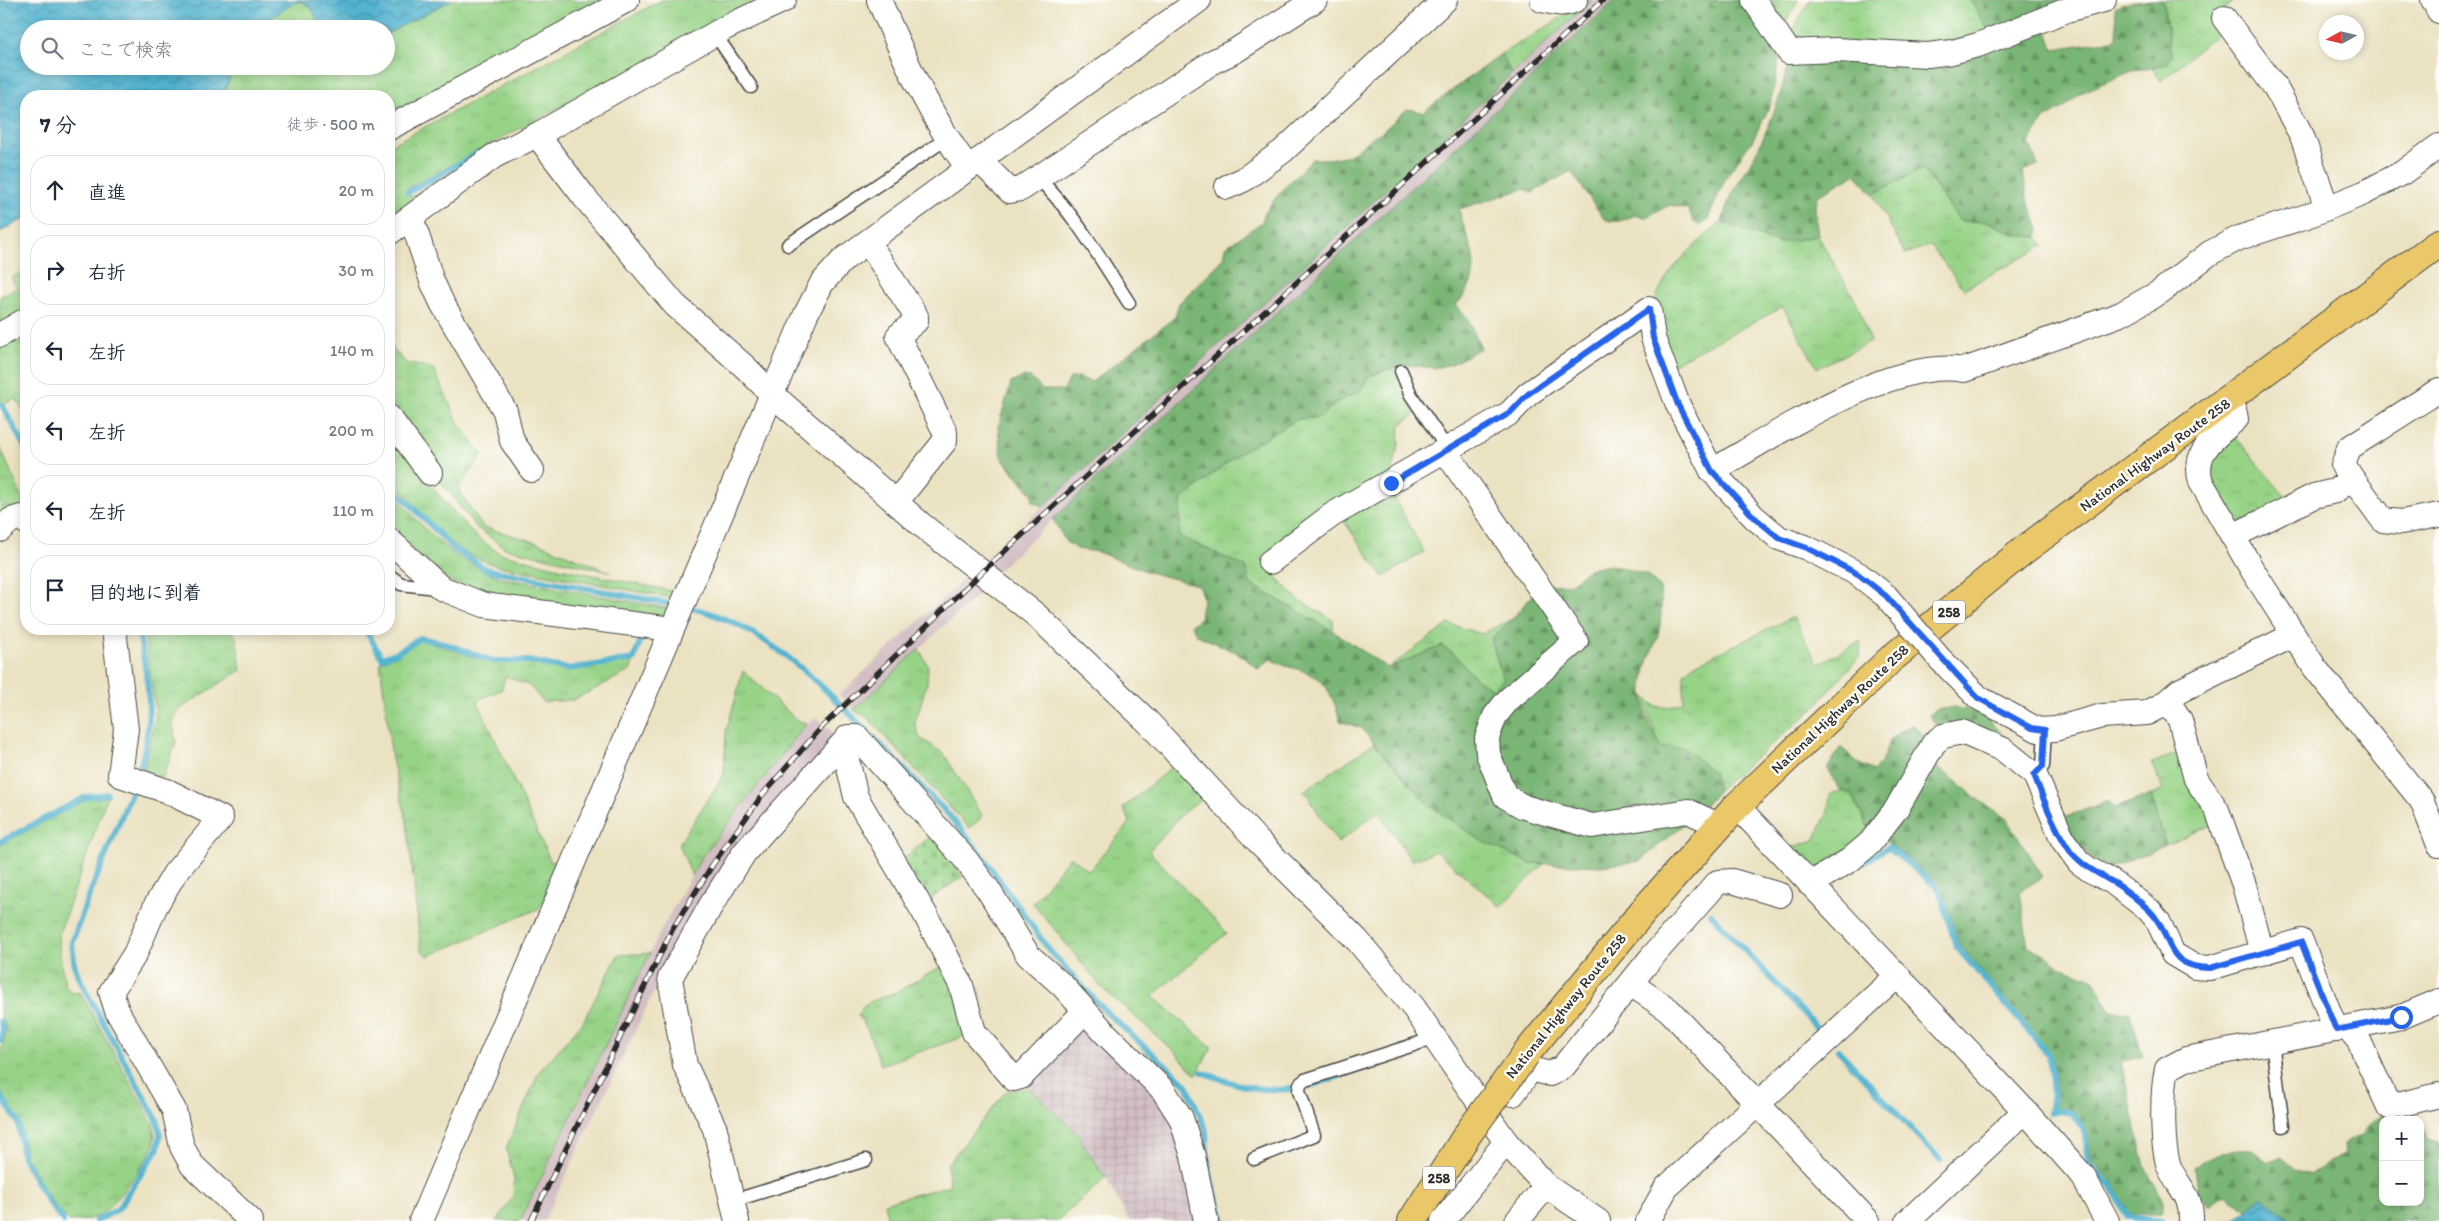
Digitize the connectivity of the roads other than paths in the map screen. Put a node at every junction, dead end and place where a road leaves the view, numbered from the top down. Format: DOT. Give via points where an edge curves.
graph roads {
  1 [pos="627,0"];
  2 [pos="784,0"];
  3 [pos="879,0"];
  4 [pos="1200,0"];
  5 [pos="1315,0"];
  6 [pos="1445,0"];
  7 [pos="1542,0"];
  8 [pos="1754,0"];
  9 [pos="2104,0"];
  10 [pos="2433,0"];
  11 [pos="1572,1"];
  12 [pos="2439,10"];
  13 [pos="2224,18"];
  14 [pos="715,34"];
  15 [pos="750,87"];
  16 [pos="395,125"];
  17 [pos="537,135"];
  18 [pos="946,139"];
  19 [pos="2439,146"];
  20 [pos="973,164"];
  21 [pos="1038,178"];
  22 [pos="1227,187"];
  23 [pos="2327,208"];
  24 [pos="411,217"];
  25 [pos="395,229"];
  26 [pos="868,242"];
  27 [pos="2439,243"];
  28 [pos="788,246"];
  29 [pos="1129,303"];
  30 [pos="20,323"];
  31 [pos="0,335"];
  32 [pos="1400,370"];
  33 [pos="2439,390"];
  34 [pos="772,395"];
  35 [pos="2232,399"];
  36 [pos="395,425"];
  37 [pos="1447,451"];
  38 [pos="532,470"];
  39 [pos="1712,471"];
  40 [pos="430,473"];
  41 [pos="2351,479"];
  42 [pos="896,502"];
  43 [pos="2439,515"];
  44 [pos="20,517"];
  45 [pos="0,530"];
  46 [pos="2233,536"];
  47 [pos="395,546"];
  48 [pos="1270,562"];
  49 [pos="395,580"];
  50 [pos="441,588"];
  51 [pos="675,624"];
  52 [pos="115,635"];
  53 [pos="2294,635"];
  54 [pos="2164,704"];
  55 [pos="2045,730"];
  56 [pos="848,737"];
  57 [pos="2034,775"];
  58 [pos="1729,816"];
  59 [pos="2439,845"];
  60 [pos="1810,884"];
  61 [pos="1780,895"];
  62 [pos="2262,953"];
  63 [pos="1897,976"];
  64 [pos="1632,984"];
  65 [pos="2439,1000"];
  66 [pos="1085,1011"];
  67 [pos="2342,1029"];
  68 [pos="1435,1038"];
  69 [pos="2272,1042"];
  70 [pos="2439,1095"];
  71 [pos="1757,1104"];
  72 [pos="2025,1111"];
  73 [pos="1492,1122"];
  74 [pos="2284,1126"];
  75 [pos="1506,1142"];
  76 [pos="1254,1159"];
  77 [pos="866,1160"];
  78 [pos="1546,1186"];
  79 [pos="734,1211"];
  80 [pos="251,1221"];
  81 [pos="421,1221"];
  82 [pos="1206,1221"];
  83 [pos="1412,1221"];
  84 [pos="1443,1221"];
  85 [pos="1517,1221"];
  86 [pos="1598,1221"];
  87 [pos="1648,1221"];
  88 [pos="1868,1221"];
  89 [pos="1908,1221"];
  90 [pos="2107,1221"];
  91 [pos="2191,1221"];
  1 -- 16 [label="street"];
  2 -- 14 [label="street"];
  3 -- 18 [label="street"];
  4 -- 20 [label="street"];
  5 -- 21 [label="street" via="1214,61"];
  6 -- 22 [label="street" via="1283,151 1243,180"];
  7 -- 11 [label="street" via="1558,4"];
  8 -- 9 [label="street" via="1789,52 1836,50 1928,55 1978,45 2067,10"];
  10 -- 12 [label="street"];
  13 -- 23 [label="street" via="2275,87 2302,136"];
  14 -- 15 [label="lane"];
  14 -- 17 [label="street"];
  17 -- 24 [label="street" via="494,156"];
  17 -- 34 [label="street" via="674,305"];
  18 -- 20 [label="street"];
  18 -- 28 [label="lane"];
  19 -- 23 [label="street" via="2402,173"];
  20 -- 21 [label="street" via="1010,191 1022,189"];
  20 -- 26 [label="street"];
  21 -- 29 [label="lane" via="1086,236"];
  23 -- 39 [label="street" via="2239,238 2210,253 2160,292 2122,314 1964,370 1947,367 1890,378 1809,415"];
  24 -- 25 [label="street"];
  24 -- 38 [label="street" via="442,303 505,411 512,441"];
  26 -- 34 [label="street" via="844,259 822,283"];
  26 -- 42 [label="street" via="916,316 916,321 898,336 945,432 945,441"];
  27 -- 35 [label="highway, National Highway Route 258 / 258"];
  30 -- 31 [label="street"];
  32 -- 37 [label="lane" via="1411,395"];
  33 -- 41 [label="street" via="2349,448 2343,466"];
  34 -- 42 [label="street"];
  34 -- 51 [label="street"];
  35 -- 46 [label="street" via="2236,419 2203,449 2197,470"];
  35 -- 58 [label="highway, National Highway Route 258 / 258" via="2024,550 1891,659"];
  36 -- 40 [label="street"];
  37 -- 39 [label="street" via="1510,413 1528,394 1649,309 1653,338 1678,405"];
  37 -- 48 [label="street" via="1332,515"];
  37 -- 58 [label="street" via="1576,641 1508,700 1495,716 1487,738 1488,754 1505,796 1524,807 1592,826 1688,811"];
  39 -- 55 [label="street, bridge" via="1754,517 1779,538 1807,548 1858,574 1886,596 1978,698 2032,728"];
  41 -- 43 [label="street" via="2383,520 2400,522"];
  41 -- 46 [label="street" via="2335,491 2314,496"];
  42 -- 68 [label="street" via="1036,615 1148,722 1257,840 1357,940"];
  44 -- 45 [label="street" via="11,520"];
  46 -- 53 [label="street"];
  47 -- 50 [label="street"];
  49 -- 50 [label="lane" via="401,584"];
  50 -- 51 [label="street" via="484,605"];
  51 -- 81 [label="street"];
  52 -- 80 [label="street" via="126,729 120,775 167,791 221,818 176,873 156,905 135,954 111,992 117,1011 174,1110 182,1147 192,1165"];
  53 -- 54 [label="street" via="2179,691"];
  53 -- 59 [label="street" via="2315,668 2422,801"];
  54 -- 55 [label="street" via="2146,713 2102,716"];
  54 -- 62 [label="street" via="2180,720 2196,779 2217,810 2244,885"];
  55 -- 57 [label="lane" via="2043,766"];
  56 -- 66 [label="street" via="857,738 966,860 1021,946"];
  57 -- 60 [label="street" via="2004,750 1968,733 1943,736 1934,743 1878,835 1850,860"];
  57 -- 62 [label="street" via="2071,852 2090,870 2111,881 2149,910 2158,920 2173,954 2179,959 2195,967 2210,968"];
  58 -- 60 [label="street"];
  58 -- 83 [label="highway, National Highway Route 258 / 258, bridge" via="1644,910 1526,1054 1467,1135"];
  60 -- 63 [label="street"];
  61 -- 64 [label="street" via="1732,881 1718,882"];
  62 -- 67 [label="street" via="2301,942"];
  63 -- 71 [label="street"];
  63 -- 72 [label="street"];
  64 -- 71 [label="street" via="1669,1010"];
  64 -- 73 [label="street" via="1563,1067 1550,1074 1531,1069"];
  65 -- 67 [label="street" via="2401,1017"];
  66 -- 79 [label="street" via="1021,1077 1014,1079 974,1032 957,977 925,914 856,797 843,743 744,853 670,978 685,1065 715,1129"];
  66 -- 82 [label="street" via="1105,1034 1150,1074 1174,1104 1193,1156"];
  67 -- 69 [label="street"];
  67 -- 70 [label="street" via="2358,1041 2389,1107"];
  68 -- 73 [label="street"];
  68 -- 76 [label="lane" via="1305,1080 1299,1090 1314,1135"];
  69 -- 74 [label="lane"];
  69 -- 91 [label="street" via="2186,1059 2166,1069 2163,1086 2165,1145 2169,1167 2191,1205"];
  71 -- 87 [label="street" via="1666,1188"];
  71 -- 88 [label="street"];
  72 -- 89 [label="street"];
  72 -- 90 [label="street" via="2083,1176"];
  73 -- 75 [label="street"];
  75 -- 78 [label="street"];
  75 -- 84 [label="street"];
  77 -- 79 [label="lane"];
  78 -- 85 [label="street"];
  78 -- 86 [label="street"];
}
